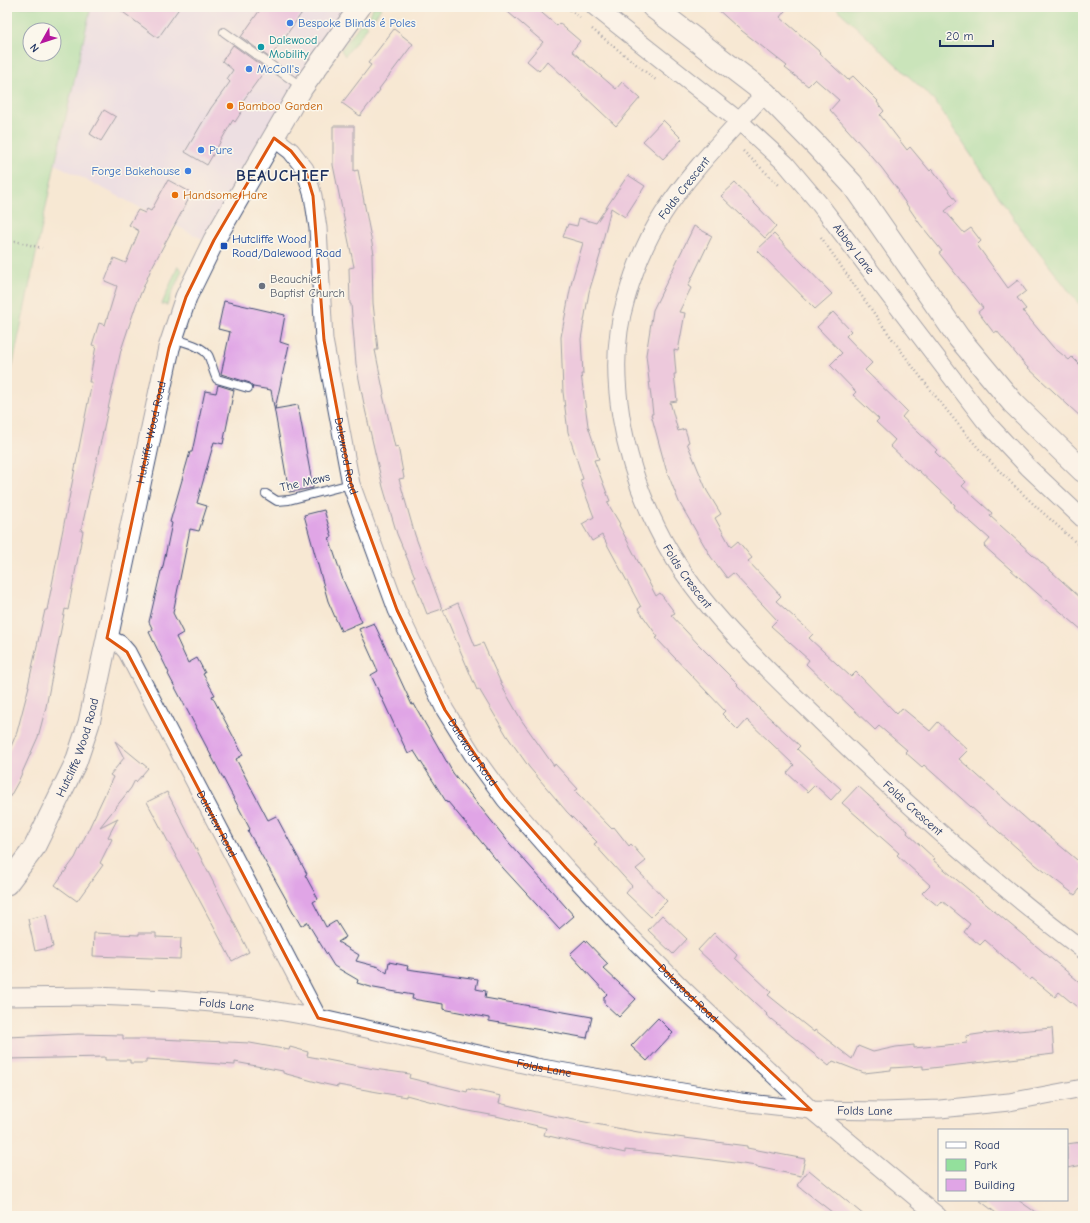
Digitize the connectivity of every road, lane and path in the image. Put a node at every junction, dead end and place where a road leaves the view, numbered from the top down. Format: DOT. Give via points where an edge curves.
graph roads {
  1 [pos="360,7"];
  2 [pos="567,7"];
  3 [pos="595,7"];
  4 [pos="653,7"];
  5 [pos="585,22"];
  6 [pos="591,28"];
  7 [pos="224,32"];
  8 [pos="658,82"];
  9 [pos="302,88"];
  10 [pos="765,93"];
  11 [pos="739,121"];
  12 [pos="727,135"];
  13 [pos="274,138"];
  14 [pos="783,189"];
  15 [pos="819,235"];
  16 [pos="7,239"];
  17 [pos="42,248"];
  18 [pos="172,338"];
  19 [pos="248,388"];
  20 [pos="1083,471"];
  21 [pos="350,484"];
  22 [pos="266,494"];
  23 [pos="1083,519"];
  24 [pos="1083,549"];
  25 [pos="107,638"];
  26 [pos="7,884"];
  27 [pos="1083,950"];
  28 [pos="7,997"];
  29 [pos="318,1018"];
  30 [pos="1083,1088"];
  31 [pos="811,1110"];
  32 [pos="938,1216"];
  1 -- 9 [label="street, Hutcliffe Wood Road"];
  2 -- 5 [label="path"];
  3 -- 11 [label="street, Abbey Lane"];
  4 -- 10 [label="main road"];
  6 -- 8 [label="path"];
  7 -- 9 [label="lane"];
  9 -- 13 [label="street, Hutcliffe Wood Road"];
  10 -- 11 [label="street, Folds Crescent"];
  10 -- 20 [label="main road" via="852,184 959,338 1013,403"];
  11 -- 12 [label="street, Folds Crescent"];
  11 -- 23 [label="street, Abbey Lane" via="786,164 818,202 984,421"];
  12 -- 14 [label="path"];
  12 -- 27 [label="street, Folds Crescent" via="662,214 641,256 625,301 617,344 618,387 625,438 637,481 657,529 682,570 713,610 778,680 849,749 978,864"];
  13 -- 18 [label="street, Hutcliffe Wood Road" via="214,240 186,297"];
  13 -- 21 [label="street, Dalewood Road" via="291,151 305,169 313,196 318,228 324,340"];
  15 -- 24 [label="path" via="933,394 970,439 1020,491"];
  16 -- 17 [label="path"];
  18 -- 19 [label="lane" via="202,349 209,355 217,379"];
  18 -- 25 [label="street, Hutcliffe Wood Road"];
  21 -- 22 [label="lane, The Mews" via="289,500 277,501"];
  21 -- 31 [label="street, Dalewood Road" via="397,610 445,710 472,755 505,799 623,929"];
  25 -- 26 [label="street, Hutcliffe Wood Road" via="88,723 76,762 34,848"];
  25 -- 29 [label="street, Daleview Road" via="120,644 128,652"];
  28 -- 29 [label="street, Folds Lane" via="94,996 168,999 255,1006"];
  29 -- 31 [label="street, Folds Lane" via="536,1067 740,1102"];
  30 -- 31 [label="street, Folds Lane" via="1009,1102 940,1109 883,1112"];
  31 -- 32 [label="street, Dalewood Road"];
}
